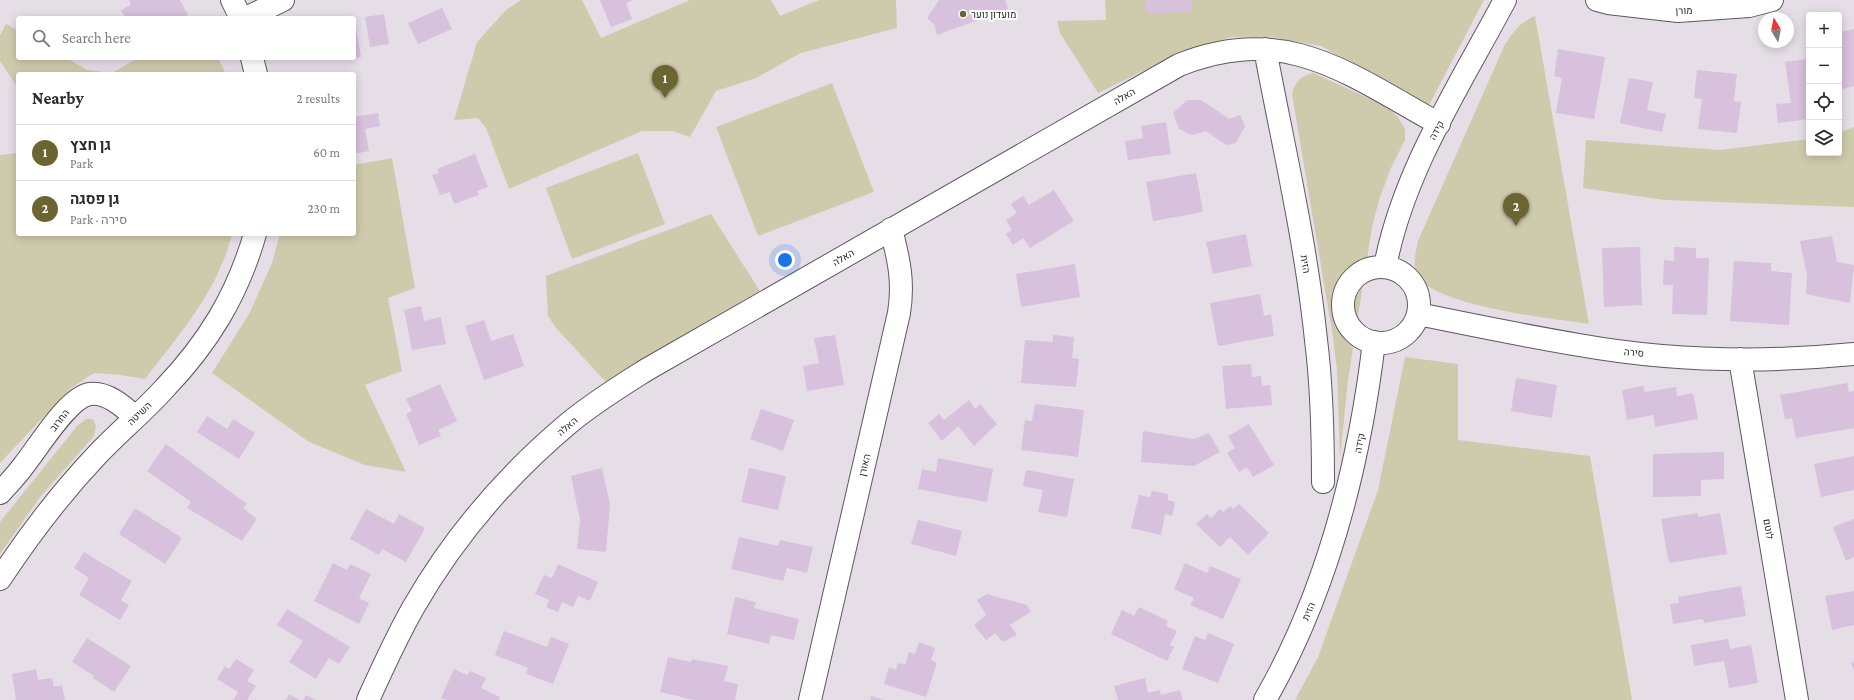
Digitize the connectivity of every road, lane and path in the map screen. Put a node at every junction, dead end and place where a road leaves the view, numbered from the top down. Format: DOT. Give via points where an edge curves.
graph roads {
  1 [pos="232,0"];
  2 [pos="283,0"];
  3 [pos="1505,0"];
  4 [pos="1597,0"];
  5 [pos="1772,0"];
  6 [pos="240,16"];
  7 [pos="250,16"];
  8 [pos="1265,48"];
  9 [pos="252,60"];
  10 [pos="256,72"];
  11 [pos="1439,124"];
  12 [pos="891,229"];
  13 [pos="254,236"];
  14 [pos="1385,267"];
  15 [pos="1418,314"];
  16 [pos="1374,342"];
  17 [pos="1854,354"];
  18 [pos="1740,359"];
  19 [pos="135,417"];
  20 [pos="1323,482"];
  21 [pos="0,493"];
  22 [pos="1341,519"];
  23 [pos="0,579"];
  24 [pos="368,700"];
  25 [pos="810,700"];
  26 [pos="1265,700"];
  27 [pos="1797,700"];
  1 -- 6 [label="street"];
  2 -- 7 [label="street"];
  3 -- 11 [label="street, קידה"];
  4 -- 5 [label="street, מורן" via="1678,11 1749,6"];
  8 -- 11 [label="street, האלה" via="1292,53 1341,70"];
  8 -- 12 [label="street, האלה" via="1223,50 1179,65"];
  8 -- 20 [label="street, הזית" via="1312,304 1322,411"];
  9 -- 10 [label="street"];
  11 -- 14 [label="street, קידה" via="1407,190"];
  12 -- 24 [label="street, האלה" via="646,370 569,423 500,489 468,526 414,608"];
  12 -- 25 [label="street, האורן" via="902,278 899,313"];
  13 -- 19 [label="street, השיטה" via="246,264 226,308 199,350"];
  14 -- 15 [label="street" via="1400,271 1410,279 1418,296"];
  14 -- 16 [label="street" via="1376,266 1363,270 1353,278 1342,300 1343,313 1348,325 1356,334"];
  15 -- 16 [label="street" via="1413,327 1404,336 1392,342"];
  15 -- 18 [label="street, סירה" via="1579,346 1686,357"];
  16 -- 22 [label="street, קידה" via="1357,455"];
  17 -- 18 [label="street, סירה"];
  18 -- 27 [label="street, לוטם"];
  19 -- 21 [label="street, החרוב" via="109,398 99,394 81,397 68,408 25,465"];
  19 -- 23 [label="street, השיטה" via="55,503"];
  22 -- 26 [label="street, הזית" via="1321,580"];
}
